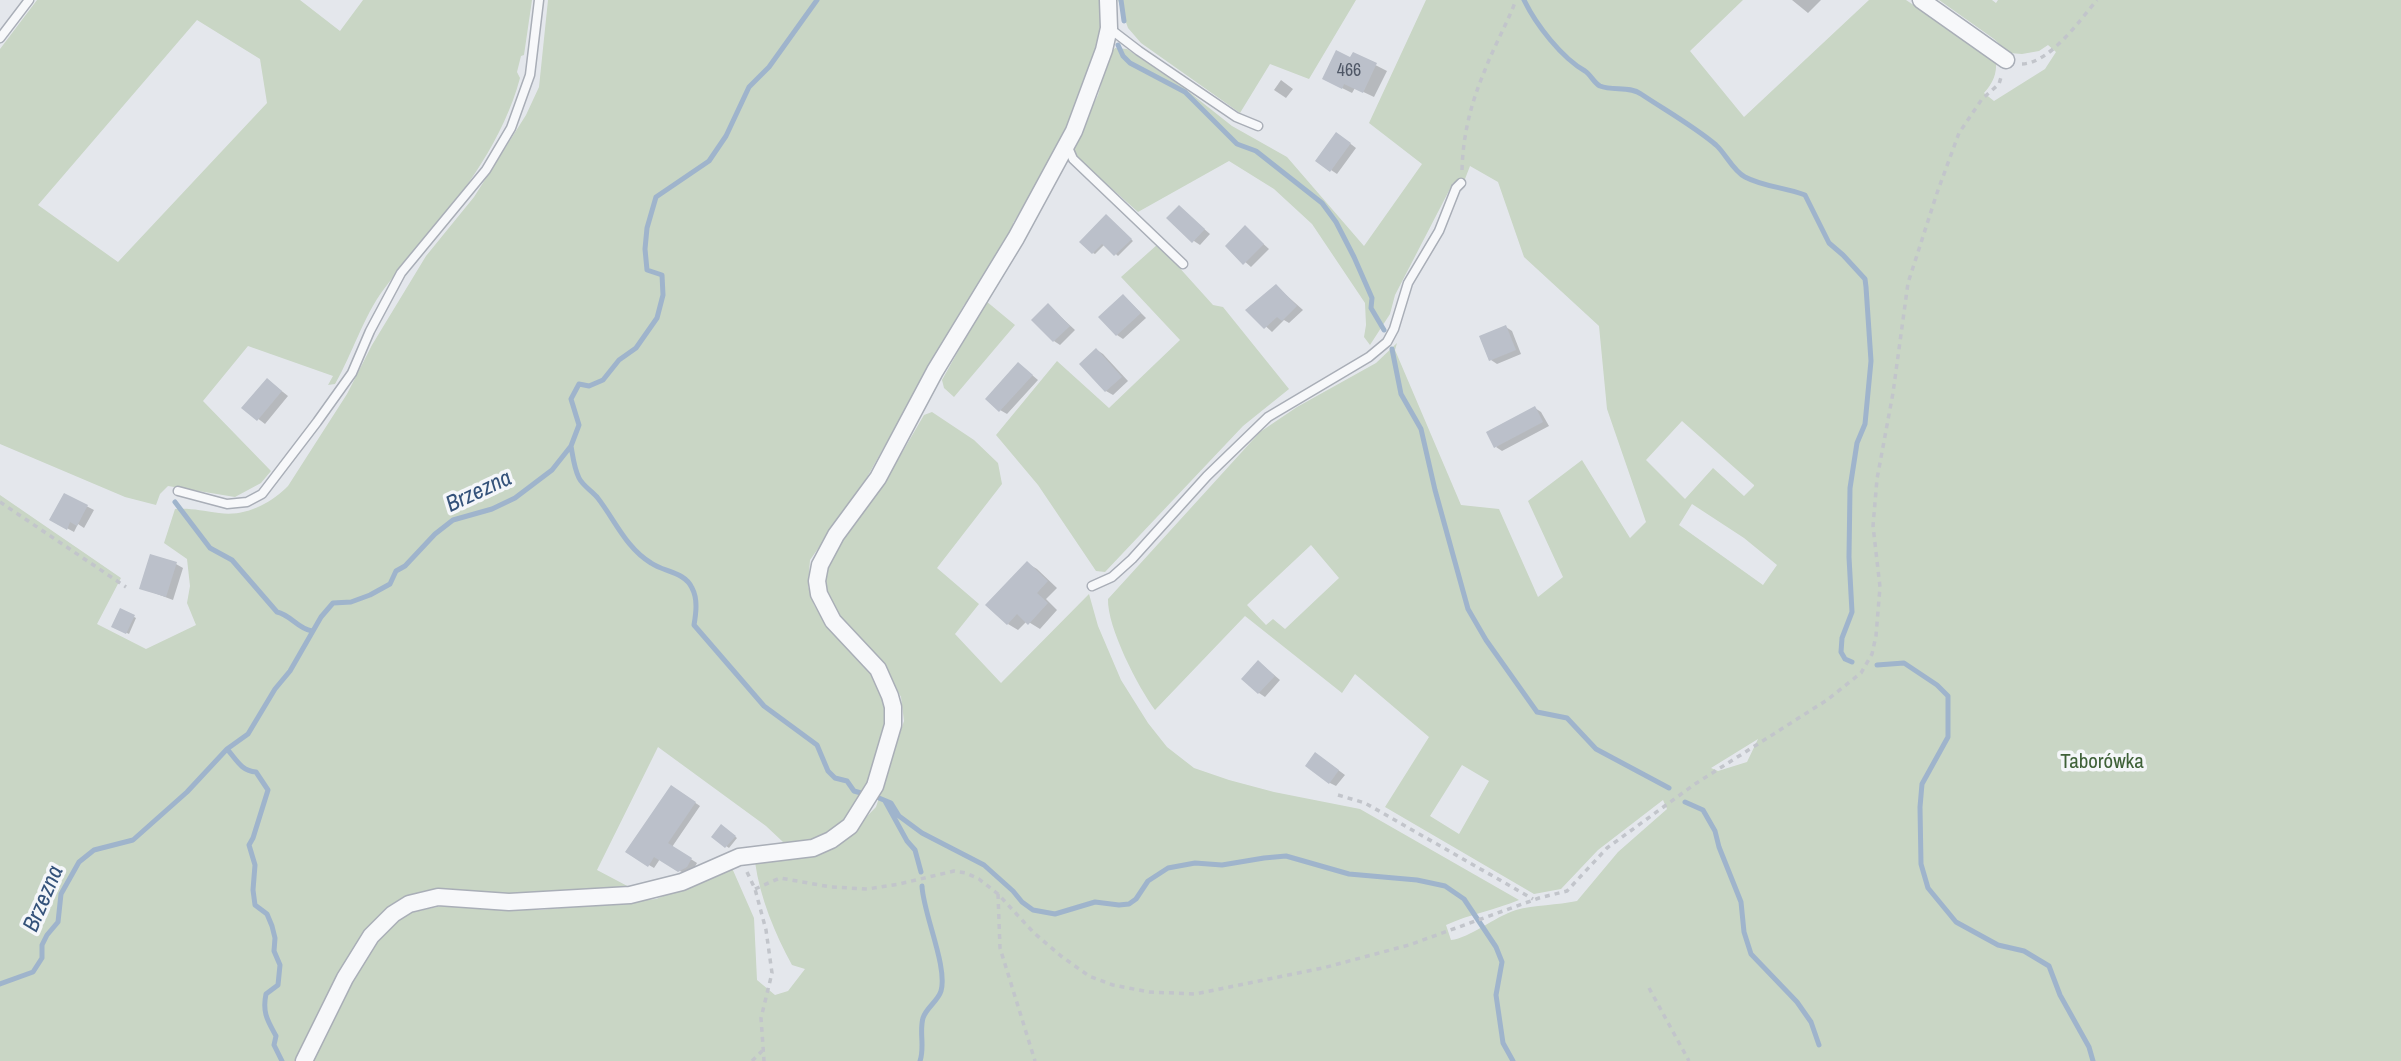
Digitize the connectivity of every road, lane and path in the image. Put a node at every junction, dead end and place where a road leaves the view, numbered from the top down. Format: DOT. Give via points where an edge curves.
graph roads {
  1 [pos="29,0"];
  2 [pos="539,0"];
  3 [pos="1108,0"];
  4 [pos="1516,0"];
  5 [pos="1921,0"];
  6 [pos="2097,0"];
  7 [pos="1109,28"];
  8 [pos="0,38"];
  9 [pos="2006,60"];
  10 [pos="1258,126"];
  11 [pos="1067,145"];
  12 [pos="1461,183"];
  13 [pos="1183,264"];
  14 [pos="178,491"];
  15 [pos="0,502"];
  16 [pos="1092,586"];
  17 [pos="126,587"];
  18 [pos="1338,795"];
  19 [pos="739,857"];
  20 [pos="755,889"];
  21 [pos="998,894"];
  22 [pos="1534,900"];
  23 [pos="1649,988"];
  24 [pos="762,1051"];
  25 [pos="304,1061"];
  26 [pos="752,1061"];
  27 [pos="764,1061"];
  28 [pos="1035,1061"];
  29 [pos="1689,1061"];
  1 -- 8 [label="lane"];
  2 -- 14 [label="lane" via="530,75 510,128 486,170 401,273 352,373 317,422 262,494 247,502 227,504"];
  3 -- 7 [label="street"];
  4 -- 12 [label="path" via="1468,118"];
  5 -- 9 [label="street"];
  6 -- 9 [label="path" via="2055,48 2030,64 2013,65"];
  7 -- 10 [label="lane" via="1236,117"];
  7 -- 11 [label="street" via="1091,89"];
  9 -- 22 [label="path" via="1999,84 1959,132 1908,284 1877,480 1873,526 1880,587 1872,654 1861,673 1827,700 1695,784 1607,848 1567,891"];
  11 -- 13 [label="lane" via="1073,159"];
  11 -- 19 [label="street" via="878,478 820,565 819,594 833,621 878,669 890,696 893,725 875,786 850,826 831,839 813,848"];
  12 -- 16 [label="lane" via="1408,283 1387,342 1268,417 1132,559 1112,577"];
  15 -- 17 [label="path"];
  18 -- 22 [label="path" via="1365,803"];
  19 -- 20 [label="path"];
  19 -- 25 [label="street" via="682,882 630,895 509,902 438,897 409,904 371,936"];
  20 -- 21 [label="path" via="780,878 868,889 954,871 979,879"];
  20 -- 24 [label="path" via="772,973 761,1018"];
  21 -- 22 [label="path" via="1034,933 1089,976 1149,992 1195,994 1409,945"];
  21 -- 28 [label="path" via="1000,948"];
  23 -- 29 [label="path"];
  24 -- 26 [label="path"];
  24 -- 27 [label="path"];
}
